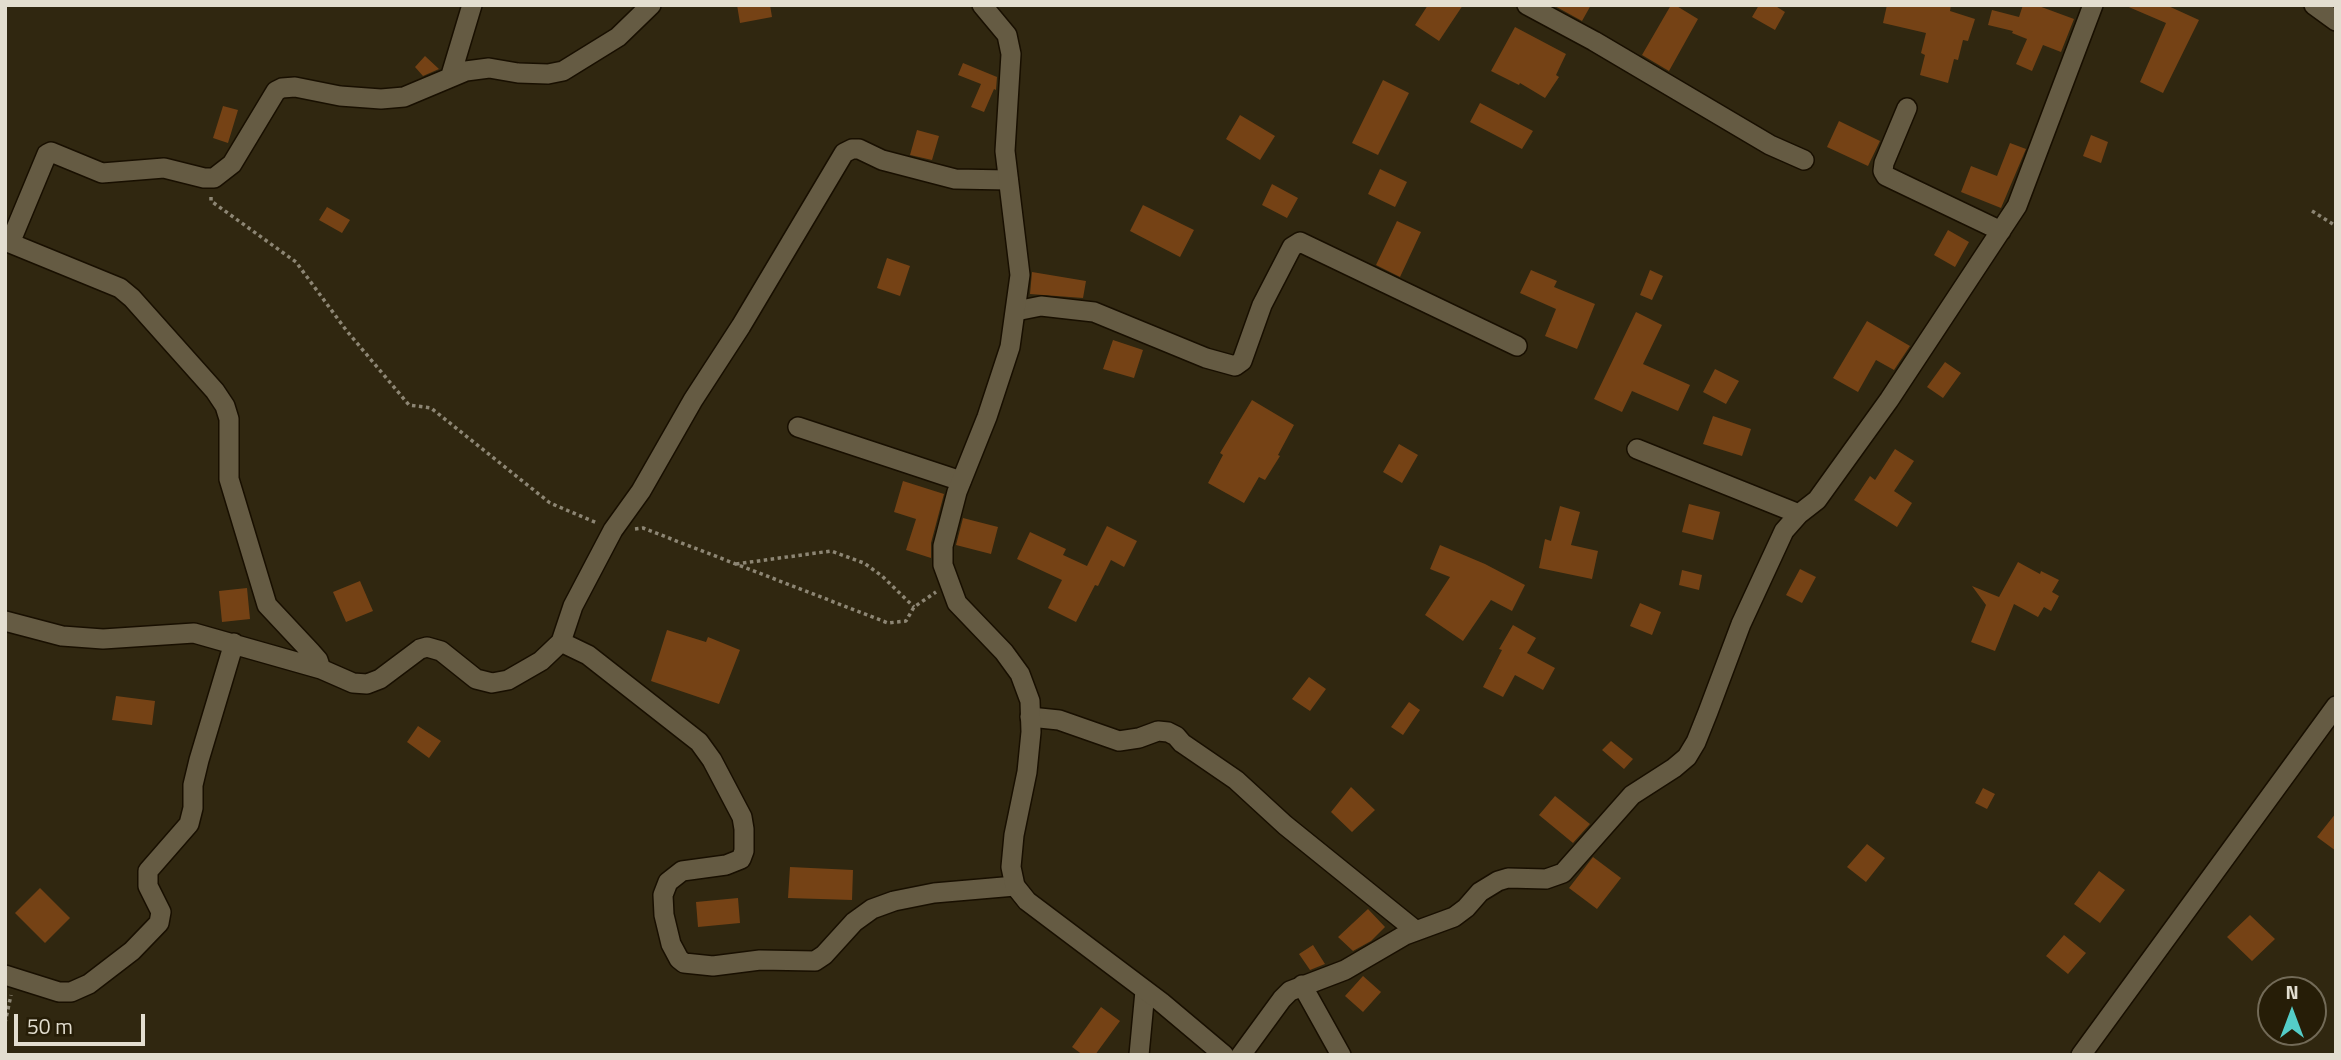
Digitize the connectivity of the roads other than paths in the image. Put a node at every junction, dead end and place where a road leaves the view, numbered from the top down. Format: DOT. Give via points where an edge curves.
graph roads {
  1 [pos="472,5"];
  2 [pos="651,5"];
  3 [pos="982,5"];
  4 [pos="1527,5"];
  5 [pos="2093,5"];
  6 [pos="2314,5"];
  7 [pos="2336,21"];
  8 [pos="451,75"];
  9 [pos="1907,108"];
  10 [pos="1804,160"];
  11 [pos="1008,180"];
  12 [pos="2001,231"];
  13 [pos="7,242"];
  14 [pos="1016,311"];
  15 [pos="1517,346"];
  16 [pos="798,427"];
  17 [pos="1637,449"];
  18 [pos="961,481"];
  19 [pos="1799,514"];
  20 [pos="5,621"];
  21 [pos="561,642"];
  22 [pos="234,643"];
  23 [pos="321,669"];
  24 [pos="2336,706"];
  25 [pos="1030,717"];
  26 [pos="1015,886"];
  27 [pos="1415,930"];
  28 [pos="9,976"];
  29 [pos="1302,985"];
  30 [pos="1145,991"];
  31 [pos="1139,1055"];
  32 [pos="1224,1055"];
  33 [pos="1241,1055"];
  34 [pos="1341,1055"];
  35 [pos="2081,1055"];
  1 -- 8 [label="street"];
  2 -- 8 [label="street" via="618,37 563,71 518,73 489,68"];
  3 -- 11 [label="street" via="1007,35 1011,54 1005,128"];
  4 -- 10 [label="street" via="1770,145"];
  5 -- 12 [label="street" via="2017,206"];
  6 -- 7 [label="street"];
  8 -- 13 [label="street" via="404,97 381,99 282,88 232,164 214,178 157,168 108,173 51,152"];
  9 -- 12 [label="street" via="1884,163 1886,176"];
  11 -- 14 [label="street" via="1019,257"];
  11 -- 21 [label="street" via="955,179 882,160 859,149 844,153 613,530 573,606"];
  12 -- 19 [label="street" via="1889,400 1816,500"];
  13 -- 23 [label="street" via="120,288 215,391 229,419 229,479 267,605 318,660"];
  14 -- 15 [label="street" via="1041,306 1094,312 1235,366 1292,247 1300,242"];
  14 -- 18 [label="street" via="1010,347"];
  16 -- 18 [label="street"];
  17 -- 19 [label="street"];
  18 -- 25 [label="street" via="943,546 948,583 957,603 1020,674 1030,701"];
  19 -- 27 [label="street" via="1784,531 1724,663 1696,742 1681,763 1632,794 1563,873 1546,879 1498,881 1460,913"];
  20 -- 22 [label="street" via="62,636 103,639 194,633"];
  21 -- 23 [label="street" via="541,661 508,680 492,683 476,679 433,648 420,649 368,684 353,683"];
  21 -- 26 [label="street" via="588,654 699,742 742,817 741,859 682,871 668,882 664,915 671,944 684,963 815,961 872,909 934,893"];
  22 -- 23 [label="street"];
  22 -- 28 [label="street" via="199,760 189,824 148,871 148,886 161,912 159,923 132,951 71,992"];
  24 -- 35 [label="street"];
  25 -- 26 [label="street" via="1027,772 1014,835"];
  25 -- 27 [label="street" via="1059,720 1119,741 1158,731 1176,736 1236,780"];
  26 -- 30 [label="street" via="1027,901"];
  27 -- 29 [label="street" via="1345,970"];
  29 -- 33 [label="street" via="1282,999"];
  29 -- 34 [label="street"];
  30 -- 31 [label="street"];
  30 -- 32 [label="street"];
}
